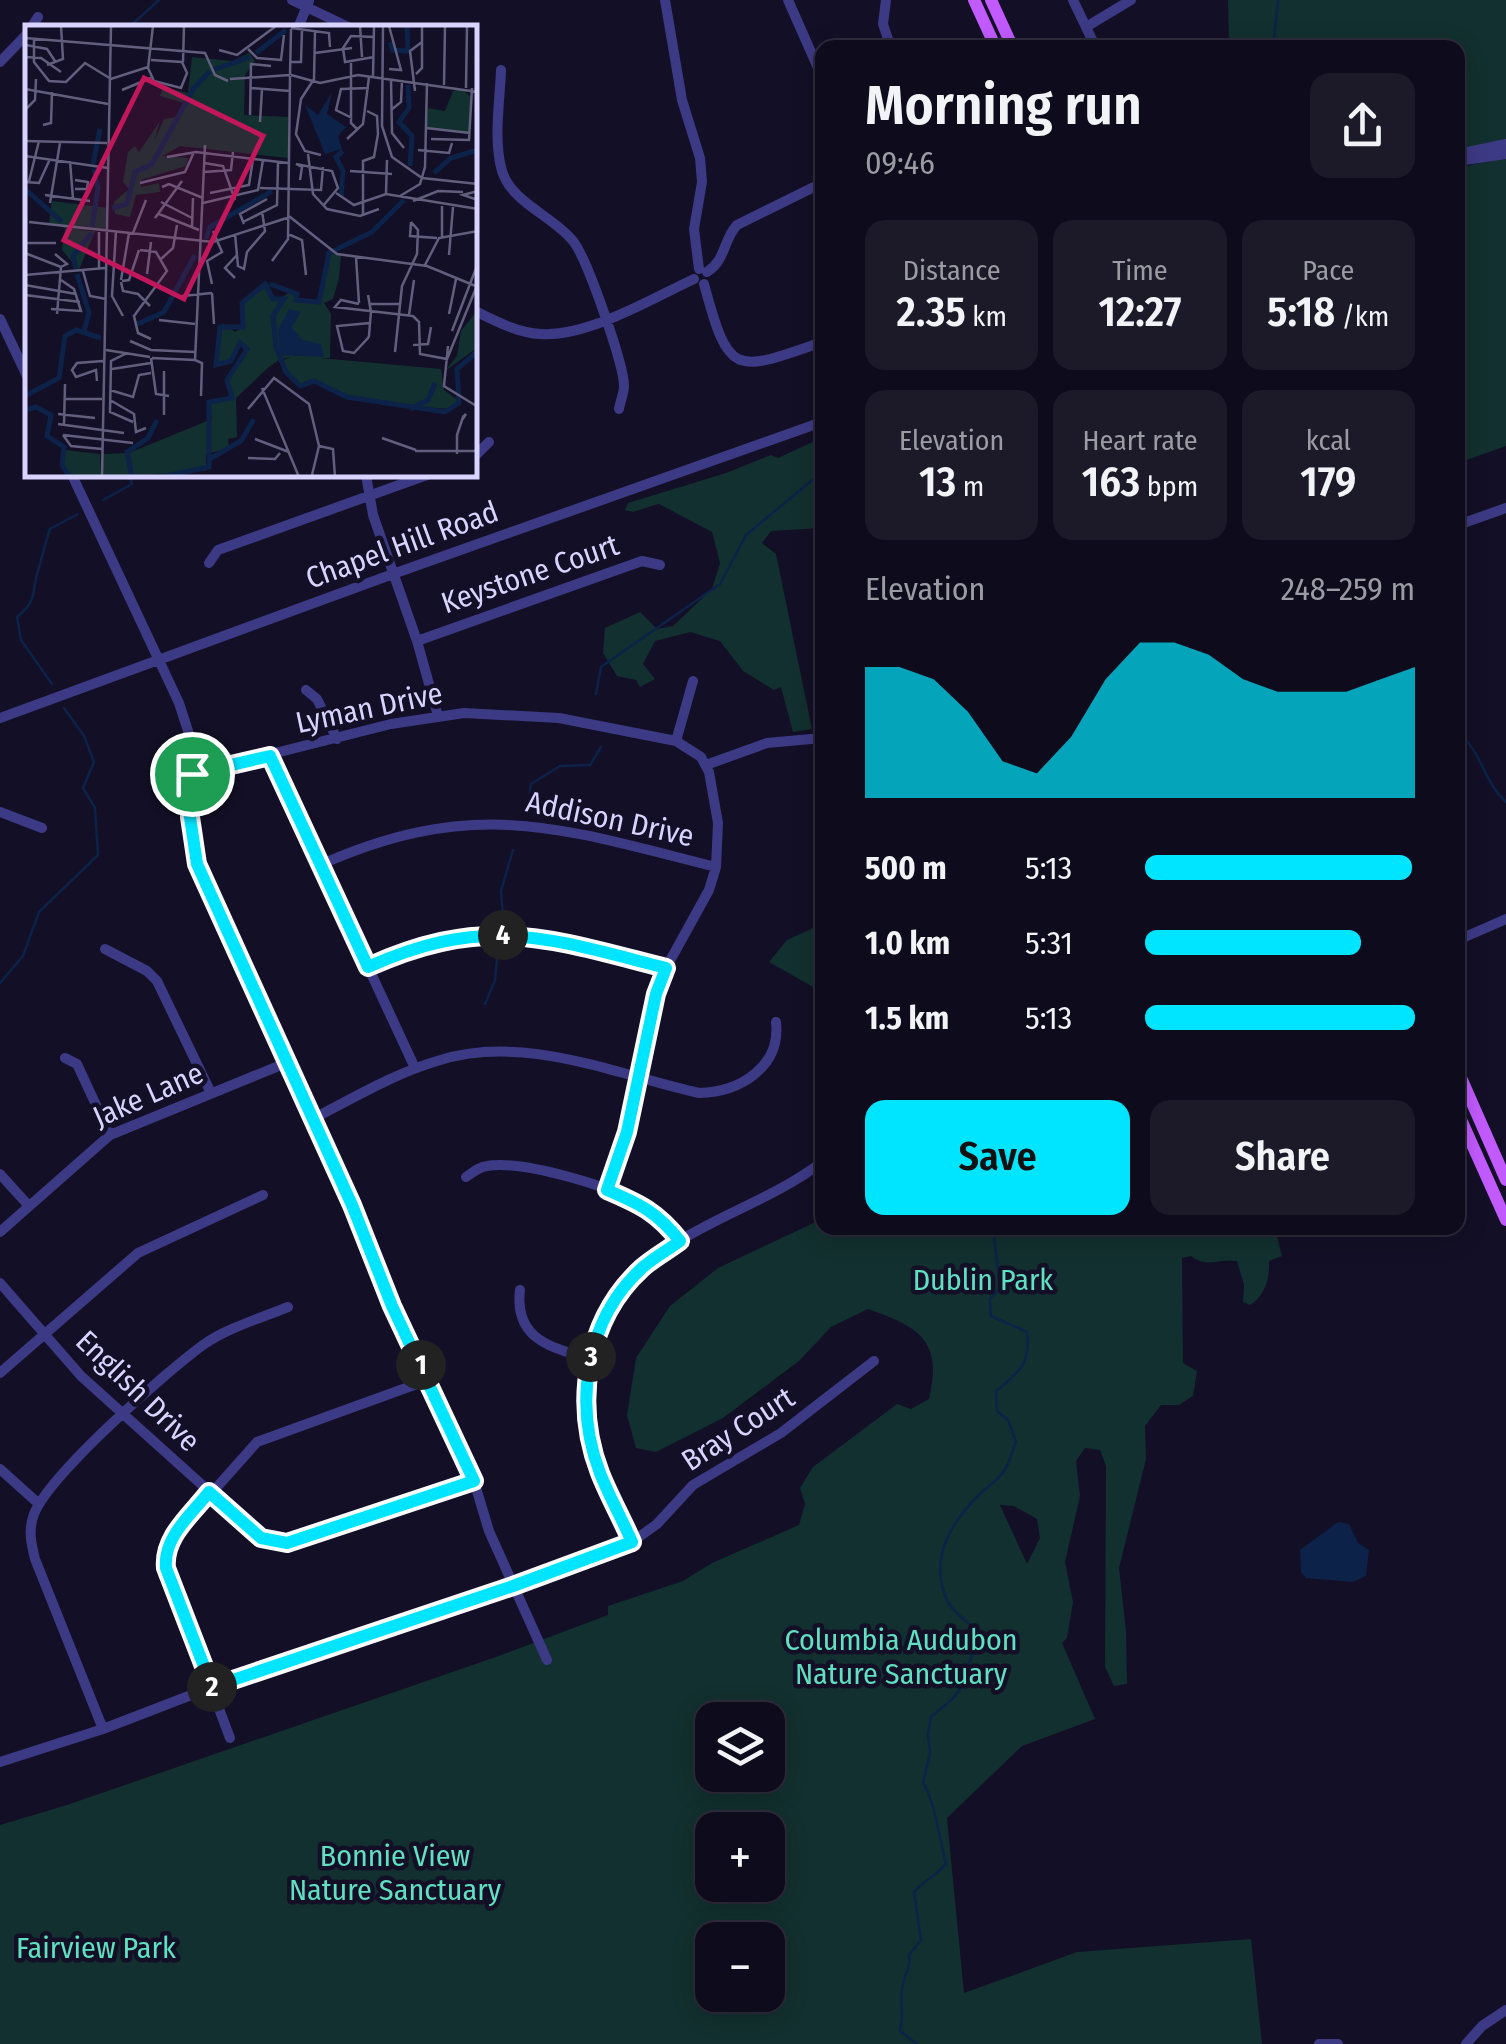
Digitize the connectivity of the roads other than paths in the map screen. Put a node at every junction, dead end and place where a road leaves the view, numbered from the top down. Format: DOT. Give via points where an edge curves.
graph roads {
  1 [pos="292,0"];
  2 [pos="666,0"];
  3 [pos="788,0"];
  4 [pos="886,0"];
  5 [pos="974,0"];
  6 [pos="991,0"];
  7 [pos="1074,0"];
  8 [pos="1130,0"];
  9 [pos="308,3"];
  10 [pos="38,17"];
  11 [pos="32,25"];
  12 [pos="345,25"];
  13 [pos="1086,27"];
  14 [pos="25,34"];
  15 [pos="889,40"];
  16 [pos="992,40"];
  17 [pos="1009,40"];
  18 [pos="1092,40"];
  19 [pos="815,60"];
  20 [pos="0,62"];
  21 [pos="501,70"];
  22 [pos="1506,144"];
  23 [pos="1506,154"];
  24 [pos="1465,156"];
  25 [pos="1465,157"];
  26 [pos="815,186"];
  27 [pos="701,276"];
  28 [pos="478,311"];
  29 [pos="0,319"];
  30 [pos="605,320"];
  31 [pos="815,344"];
  32 [pos="25,372"];
  33 [pos="619,409"];
  34 [pos="815,424"];
  35 [pos="489,442"];
  36 [pos="478,453"];
  37 [pos="73,478"];
  38 [pos="366,478"];
  39 [pos="419,478"];
  40 [pos="368,497"];
  41 [pos="1506,508"];
  42 [pos="1465,522"];
  43 [pos="209,563"];
  44 [pos="660,565"];
  45 [pos="393,574"];
  46 [pos="416,641"];
  47 [pos="158,661"];
  48 [pos="693,681"];
  49 [pos="306,690"];
  50 [pos="438,716"];
  51 [pos="0,718"];
  52 [pos="815,739"];
  53 [pos="338,740"];
  54 [pos="676,740"];
  55 [pos="270,756"];
  56 [pos="706,765"];
  57 [pos="192,774"];
  58 [pos="0,812"];
  59 [pos="42,828"];
  60 [pos="320,864"];
  61 [pos="716,866"];
  62 [pos="1506,920"];
  63 [pos="1465,937"];
  64 [pos="105,949"];
  65 [pos="368,967"];
  66 [pos="666,968"];
  67 [pos="776,1022"];
  68 [pos="65,1058"];
  69 [pos="286,1063"];
  70 [pos="416,1068"];
  71 [pos="640,1080"];
  72 [pos="1465,1087"];
  73 [pos="211,1093"];
  74 [pos="312,1119"];
  75 [pos="1465,1129"];
  76 [pos="110,1135"];
  77 [pos="815,1167"];
  78 [pos="0,1174"];
  79 [pos="466,1177"];
  80 [pos="1506,1180"];
  81 [pos="607,1190"];
  82 [pos="263,1195"];
  83 [pos="28,1206"];
  84 [pos="1506,1220"];
  85 [pos="0,1232"];
  86 [pos="680,1241"];
  87 [pos="0,1283"];
  88 [pos="520,1290"];
  89 [pos="288,1307"];
  90 [pos="45,1334"];
  91 [pos="591,1358"];
  92 [pos="874,1361"];
  93 [pos="0,1374"];
  94 [pos="428,1380"];
  95 [pos="123,1415"];
  96 [pos="0,1470"];
  97 [pos="474,1481"];
  98 [pos="209,1492"];
  99 [pos="39,1504"];
  100 [pos="632,1542"];
  101 [pos="513,1586"];
  102 [pos="546,1660"];
  103 [pos="212,1687"];
  104 [pos="103,1729"];
  105 [pos="230,1738"];
  106 [pos="0,1762"];
  107 [pos="1506,2010"];
  108 [pos="1318,2044"];
  109 [pos="1338,2044"];
  110 [pos="1466,2044"];
  1 -- 9 [label="street"];
  2 -- 27 [label="street" via="682,100 700,158 694,229"];
  3 -- 19 [label="street"];
  4 -- 15 [label="street" via="882,24"];
  5 -- 16 [label="main road"];
  6 -- 17 [label="main road"];
  7 -- 13 [label="street"];
  8 -- 13 [label="street"];
  9 -- 12 [label="street"];
  10 -- 11 [label="street"];
  13 -- 18 [label="street"];
  14 -- 20 [label="street"];
  21 -- 30 [label="street" via="502,170 526,202 573,240"];
  22 -- 24 [label="street"];
  23 -- 25 [label="street"];
  26 -- 27 [label="street" via="737,225 723,256"];
  27 -- 30 [label="street"];
  27 -- 31 [label="street" via="720,340 739,360 771,360"];
  28 -- 30 [label="street" via="539,334"];
  29 -- 32 [label="street"];
  30 -- 33 [label="street" via="624,385"];
  34 -- 45 [label="street, Chapel Hill Road"];
  35 -- 36 [label="street"];
  37 -- 47 [label="street"];
  38 -- 40 [label="street"];
  39 -- 40 [label="street"];
  40 -- 43 [label="street" via="218,550"];
  40 -- 45 [label="street"];
  41 -- 42 [label="street"];
  44 -- 46 [label="street, Keystone Court" via="642,561"];
  45 -- 46 [label="street"];
  45 -- 47 [label="street, Chapel Hill Road"];
  46 -- 50 [label="street"];
  47 -- 51 [label="street, Chapel Hill Road"];
  47 -- 57 [label="street" via="180,703"];
  48 -- 54 [label="street"];
  49 -- 53 [label="street" via="318,699"];
  50 -- 53 [label="street, Lyman Drive"];
  50 -- 54 [label="street, Lyman Drive" via="510,713"];
  52 -- 56 [label="street" via="767,743"];
  53 -- 55 [label="street, Lyman Drive"];
  54 -- 56 [label="street"];
  55 -- 57 [label="street, Lyman Drive"];
  55 -- 60 [label="street"];
  56 -- 61 [label="street" via="718,823"];
  57 -- 69 [label="street" via="197,864"];
  58 -- 59 [label="street"];
  60 -- 61 [label="street, Addison Drive" via="405,833 487,822 569,830"];
  60 -- 65 [label="street"];
  61 -- 66 [label="street"];
  62 -- 63 [label="street"];
  64 -- 73 [label="street" via="157,981"];
  65 -- 66 [label="street" via="434,942 518,934"];
  65 -- 70 [label="street"];
  66 -- 71 [label="street"];
  67 -- 71 [label="street" via="778,1041 765,1064 738,1086 699,1092"];
  68 -- 76 [label="street" via="77,1064"];
  69 -- 73 [label="street, Jake Lane"];
  69 -- 74 [label="street"];
  70 -- 71 [label="street" via="466,1054 518,1051"];
  70 -- 74 [label="street"];
  71 -- 81 [label="street"];
  72 -- 80 [label="main road"];
  73 -- 76 [label="street, Jake Lane"];
  74 -- 94 [label="street"];
  75 -- 84 [label="main road"];
  76 -- 83 [label="street, Jake Lane"];
  77 -- 86 [label="street"];
  78 -- 83 [label="street"];
  79 -- 81 [label="street" via="483,1166 526,1166"];
  81 -- 86 [label="street" via="644,1206"];
  82 -- 90 [label="street" via="138,1253"];
  83 -- 85 [label="street, Jake Lane"];
  86 -- 91 [label="street" via="642,1268 618,1297"];
  87 -- 90 [label="street, English Drive"];
  88 -- 91 [label="street" via="518,1306 532,1334 544,1345"];
  89 -- 95 [label="street" via="206,1343"];
  90 -- 93 [label="street"];
  90 -- 95 [label="street, English Drive"];
  91 -- 100 [label="street" via="587,1427 599,1472"];
  92 -- 100 [label="street, Bray Court" via="781,1433 693,1484"];
  94 -- 97 [label="street"];
  94 -- 98 [label="street" via="266,1436"];
  95 -- 98 [label="street, English Drive"];
  95 -- 99 [label="street"];
  96 -- 99 [label="street"];
  97 -- 98 [label="street, English Drive" via="287,1543 261,1538"];
  97 -- 101 [label="street"];
  98 -- 103 [label="street" via="165,1554"];
  99 -- 104 [label="street" via="29,1536 35,1559"];
  100 -- 101 [label="street"];
  101 -- 102 [label="street"];
  101 -- 103 [label="street"];
  103 -- 104 [label="street"];
  103 -- 105 [label="street"];
  104 -- 106 [label="street"];
  107 -- 110 [label="street"];
  108 -- 109 [label="street"];
}
